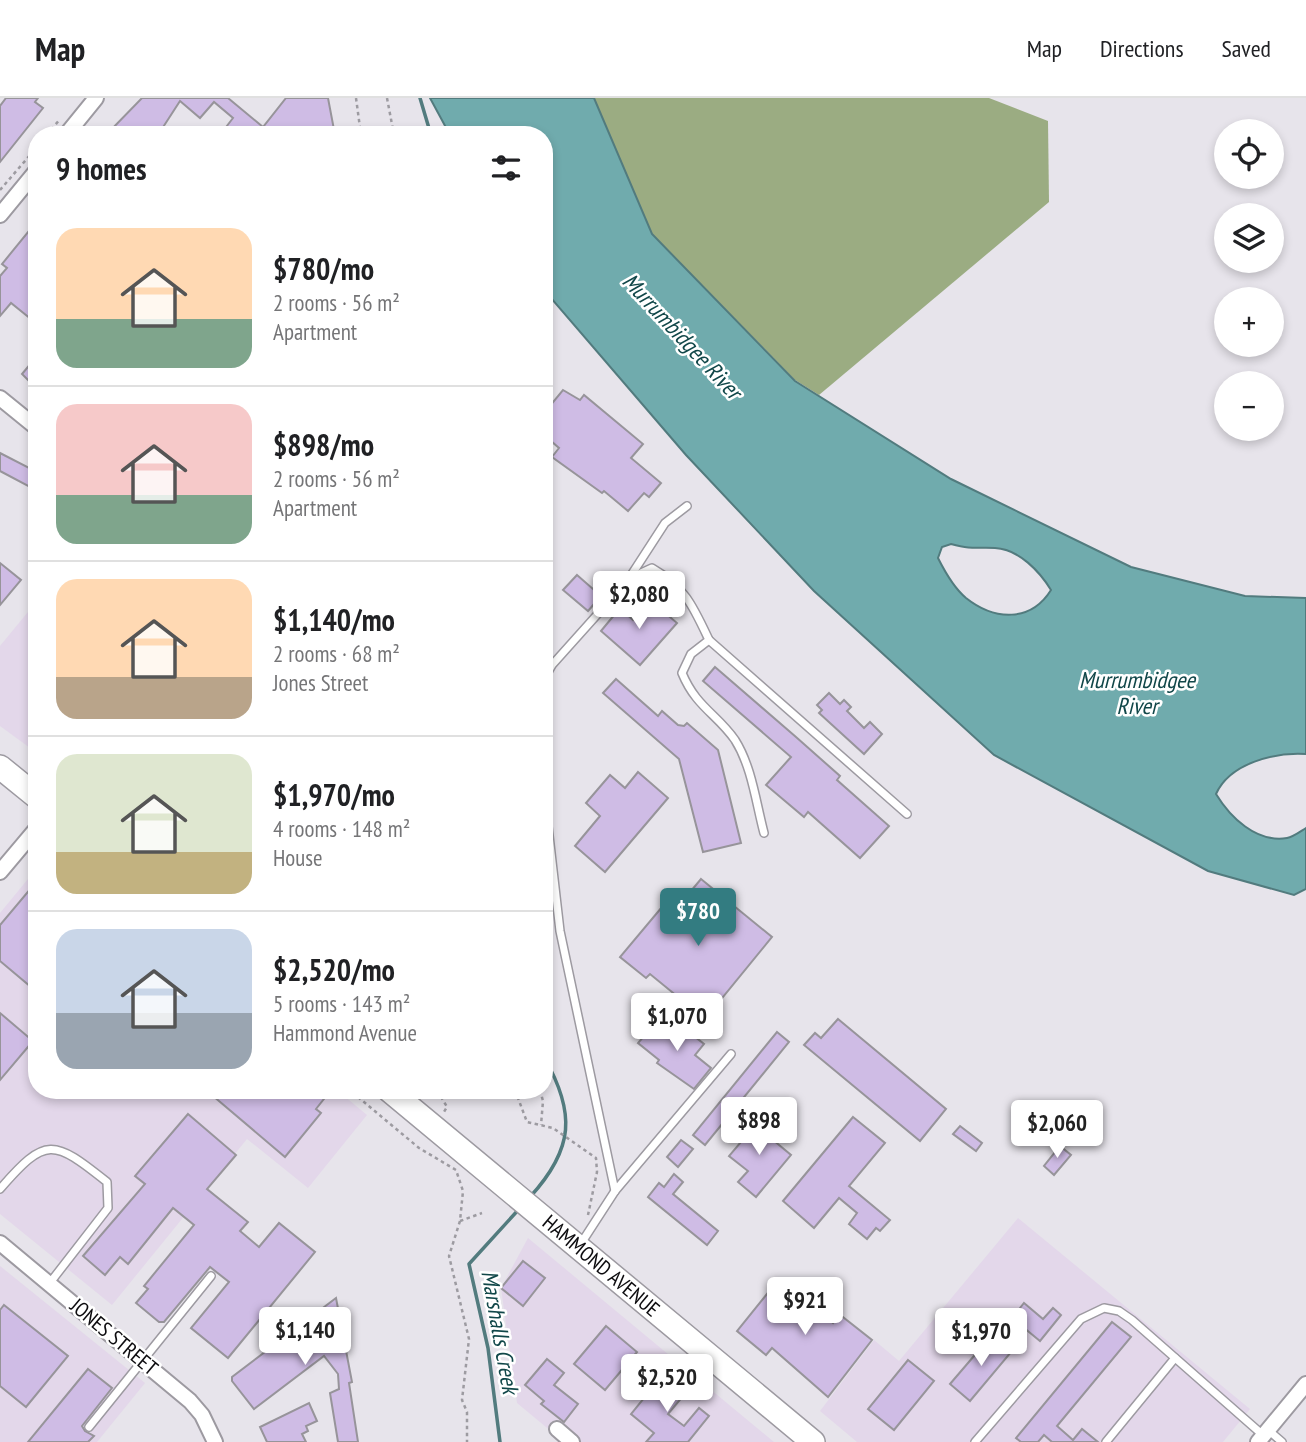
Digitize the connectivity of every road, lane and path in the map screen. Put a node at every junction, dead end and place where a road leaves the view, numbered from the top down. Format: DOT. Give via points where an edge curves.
graph roads {
  1 [pos="96,98"];
  2 [pos="356,98"];
  3 [pos="387,98"];
  4 [pos="73,126"];
  5 [pos="360,126"];
  6 [pos="392,126"];
  7 [pos="28,157"];
  8 [pos="28,181"];
  9 [pos="0,190"];
  10 [pos="0,215"];
  11 [pos="0,398"];
  12 [pos="28,421"];
  13 [pos="687,506"];
  14 [pos="630,578"];
  15 [pos="709,640"];
  16 [pos="553,664"];
  17 [pos="0,767"];
  18 [pos="28,790"];
  19 [pos="907,814"];
  20 [pos="764,833"];
  21 [pos="28,839"];
  22 [pos="0,872"];
  23 [pos="553,875"];
  24 [pos="731,1054"];
  25 [pos="360,1099"];
  26 [pos="400,1099"];
  27 [pos="444,1099"];
  28 [pos="518,1099"];
  29 [pos="542,1099"];
  30 [pos="447,1107"];
  31 [pos="541,1125"];
  32 [pos="425,1139"];
  33 [pos="419,1148"];
  34 [pos="0,1189"];
  35 [pos="615,1191"];
  36 [pos="482,1213"];
  37 [pos="460,1221"];
  38 [pos="592,1227"];
  39 [pos="0,1243"];
  40 [pos="578,1247"];
  41 [pos="211,1276"];
  42 [pos="49,1284"];
  43 [pos="1175,1358"];
  44 [pos="142,1360"];
  45 [pos="1306,1384"];
  46 [pos="89,1427"];
  47 [pos="557,1429"];
  48 [pos="1263,1436"];
  49 [pos="215,1442"];
  50 [pos="467,1442"];
  51 [pos="572,1442"];
  52 [pos="813,1442"];
  53 [pos="975,1442"];
  54 [pos="1105,1442"];
  55 [pos="1282,1442"];
  1 -- 4 [label="street"];
  2 -- 5 [label="path"];
  3 -- 6 [label="path"];
  7 -- 9 [label="path"];
  8 -- 10 [label="street"];
  11 -- 12 [label="street"];
  13 -- 14 [label="lane" via="665,523"];
  14 -- 15 [label="lane" via="652,568 674,581"];
  14 -- 16 [label="lane"];
  15 -- 19 [label="lane"];
  15 -- 20 [label="lane" via="691,654 682,673 690,693 734,739 746,763"];
  17 -- 18 [label="highway"];
  21 -- 22 [label="street"];
  23 -- 35 [label="lane" via="559,931"];
  24 -- 35 [label="lane"];
  25 -- 33 [label="path"];
  26 -- 40 [label="highway, HAMMOND AVENUE"];
  27 -- 30 [label="path"];
  28 -- 31 [label="path" via="527,1122"];
  29 -- 31 [label="path"];
  31 -- 38 [label="path" via="590,1153 597,1164 588,1210"];
  32 -- 33 [label="path"];
  33 -- 37 [label="path" via="456,1170 463,1191"];
  34 -- 42 [label="lane" via="28,1157 53,1149 70,1153 107,1182 108,1208"];
  35 -- 38 [label="lane"];
  36 -- 37 [label="path"];
  37 -- 50 [label="path" via="449,1256 469,1339 462,1400 467,1412"];
  38 -- 40 [label="lane"];
  39 -- 42 [label="street, JONES STREET"];
  40 -- 52 [label="highway, HAMMOND AVENUE"];
  41 -- 44 [label="lane"];
  42 -- 44 [label="street, JONES STREET"];
  43 -- 48 [label="lane"];
  43 -- 53 [label="lane" via="1119,1311 1092,1311"];
  43 -- 54 [label="lane"];
  44 -- 46 [label="lane"];
  44 -- 49 [label="street, JONES STREET" via="190,1401"];
  45 -- 48 [label="street"];
  47 -- 51 [label="street"];
  48 -- 55 [label="lane"];
}
